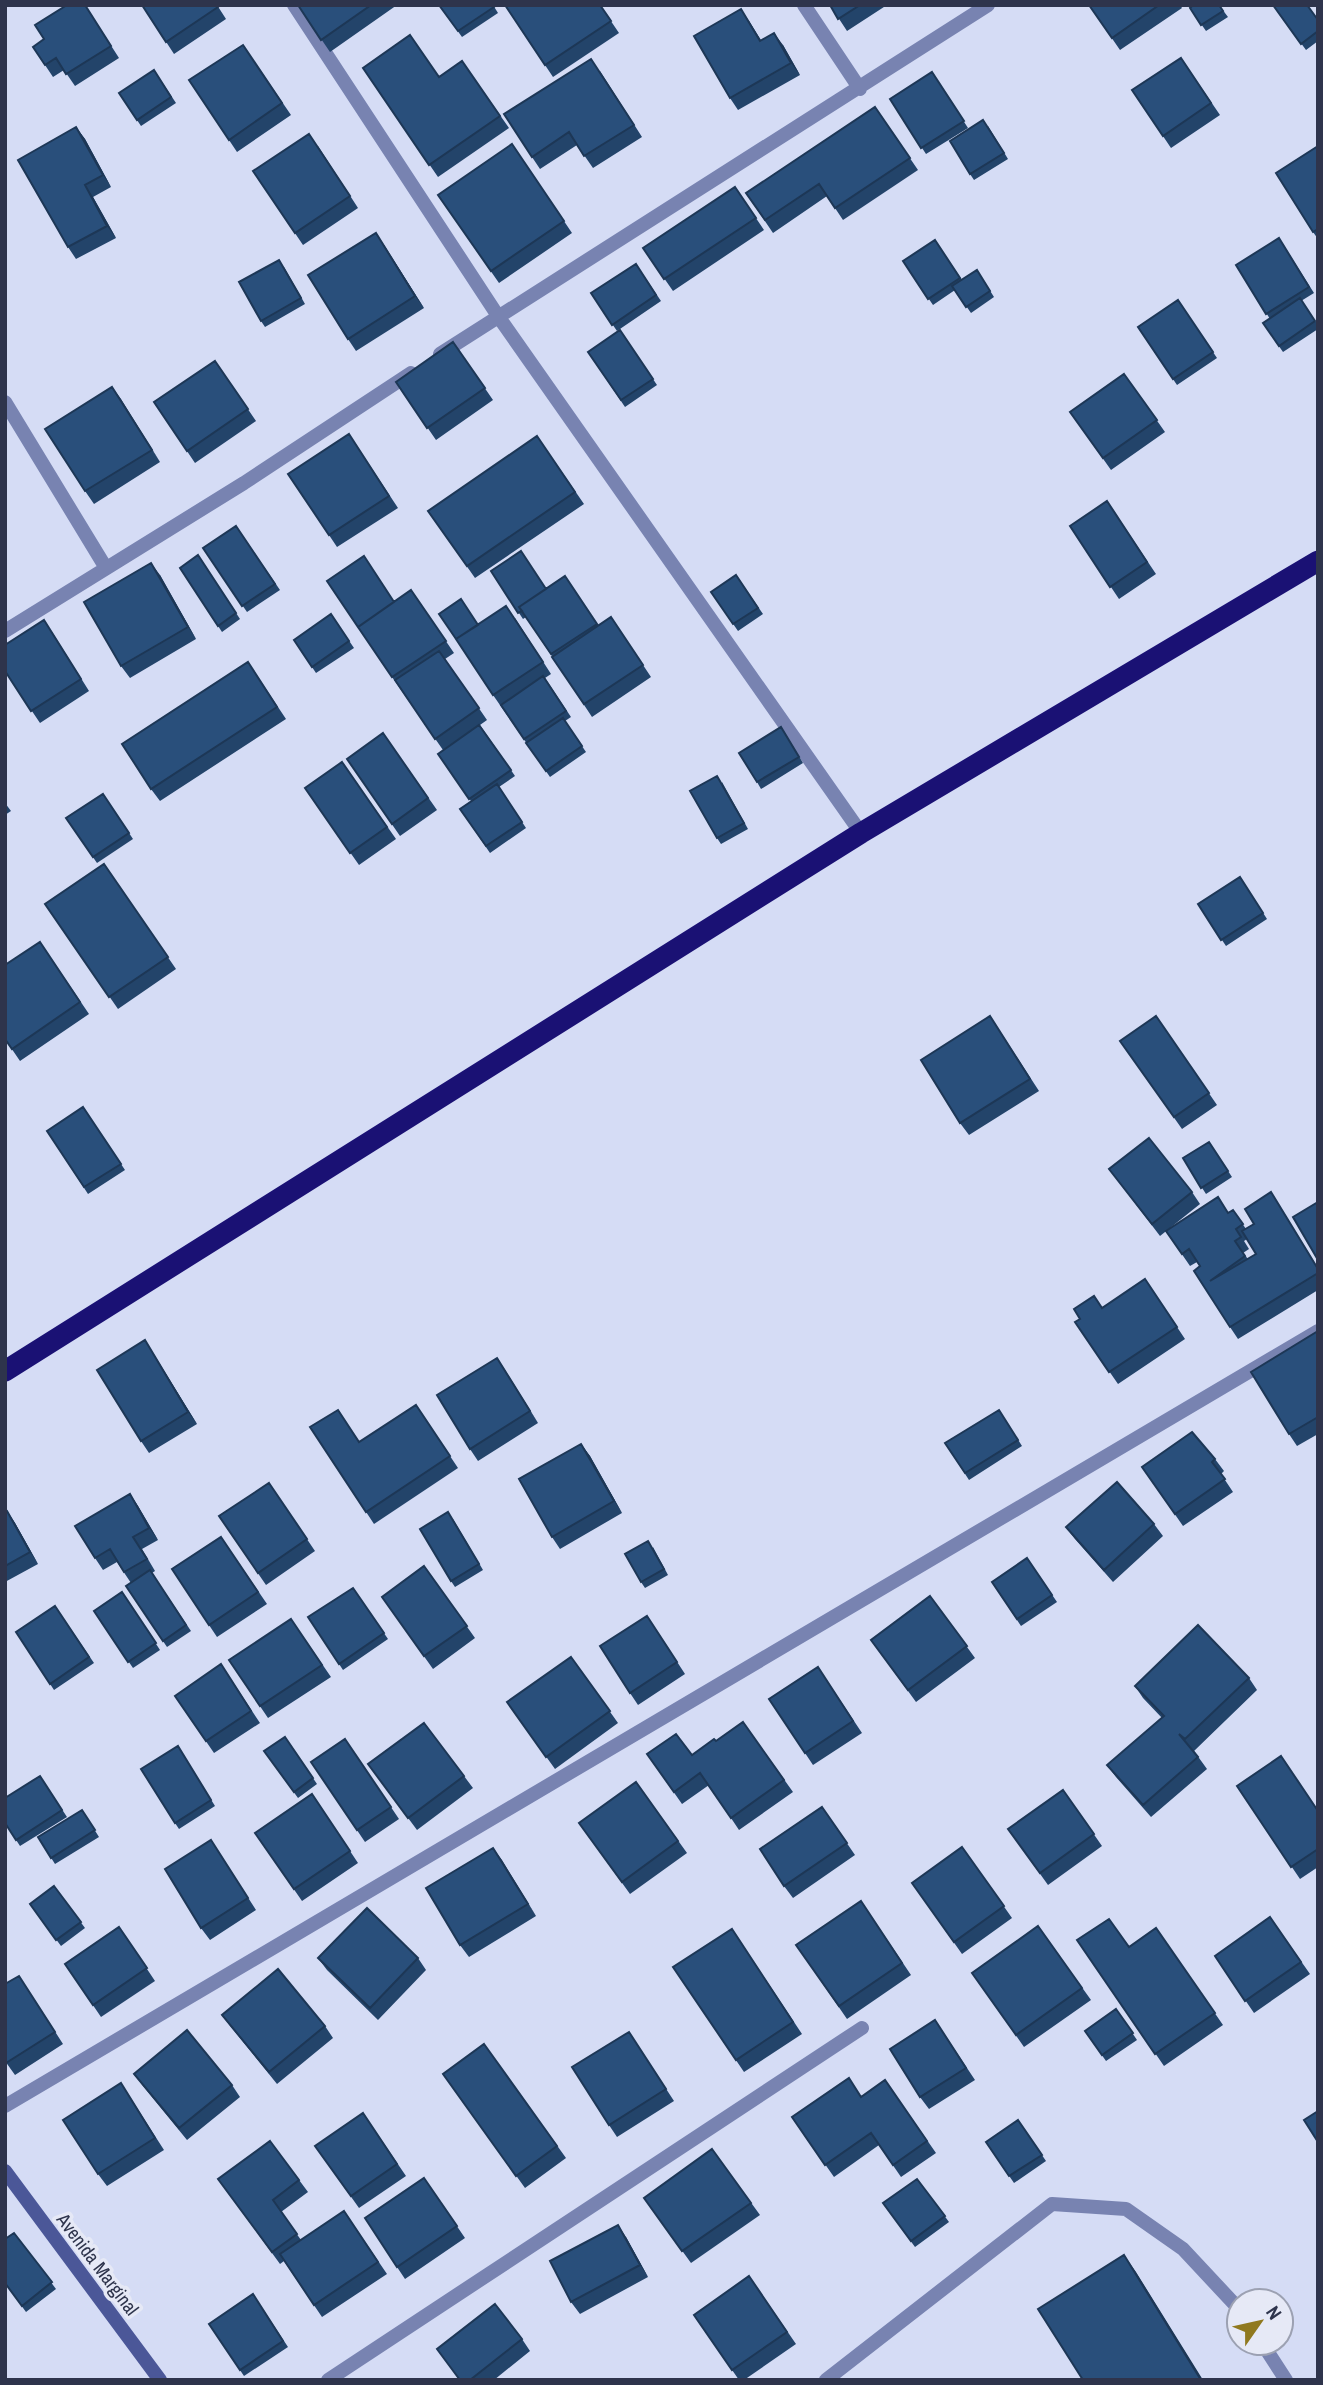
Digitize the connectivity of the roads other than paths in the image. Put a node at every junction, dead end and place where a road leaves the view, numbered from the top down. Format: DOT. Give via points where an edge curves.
graph roads {
  1 [pos="294,5"];
  2 [pos="804,5"];
  3 [pos="988,5"];
  4 [pos="860,89"];
  5 [pos="498,317"];
  6 [pos="5,402"];
  7 [pos="1318,561"];
  8 [pos="106,568"];
  9 [pos="5,631"];
  10 [pos="861,833"];
  11 [pos="1318,1331"];
  12 [pos="5,1371"];
  13 [pos="862,2028"];
  14 [pos="5,2106"];
  15 [pos="5,2171"];
  16 [pos="1225,2294"];
  17 [pos="1271,2357"];
  18 [pos="160,2380"];
  19 [pos="328,2380"];
  20 [pos="826,2380"];
  21 [pos="1286,2380"];
  1 -- 5 [label="street"];
  2 -- 4 [label="street"];
  3 -- 4 [label="street"];
  4 -- 5 [label="street"];
  5 -- 8 [label="street"];
  5 -- 10 [label="street"];
  6 -- 8 [label="street"];
  7 -- 10 [label="highway"];
  8 -- 9 [label="street"];
  10 -- 12 [label="highway"];
  11 -- 14 [label="street"];
  13 -- 19 [label="street"];
  15 -- 18 [label="street, Avenida Marginal"];
  16 -- 20 [label="street" via="1183,2249 1126,2209 1052,2204"];
  17 -- 21 [label="street"];
}
